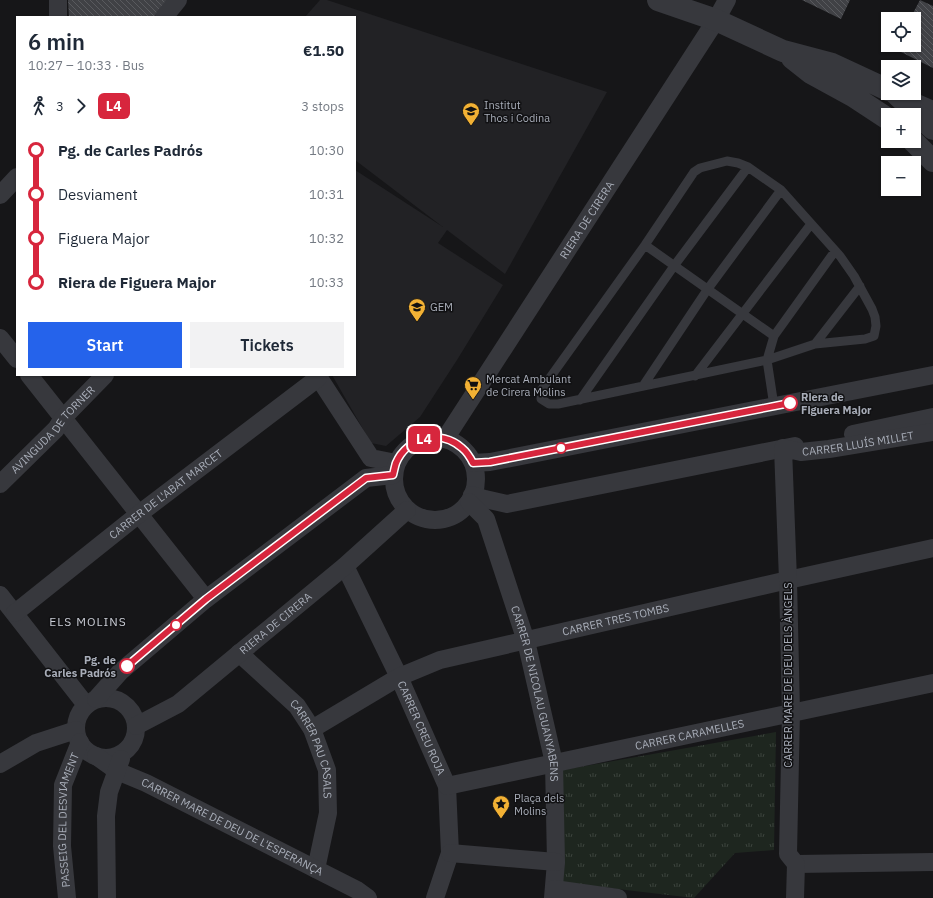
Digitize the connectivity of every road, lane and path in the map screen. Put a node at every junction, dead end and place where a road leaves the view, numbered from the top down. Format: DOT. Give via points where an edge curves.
graph roads {
  1 [pos="58,0"];
  2 [pos="178,0"];
  3 [pos="658,0"];
  4 [pos="728,0"];
  5 [pos="58,16"];
  6 [pos="165,16"];
  7 [pos="716,20"];
  8 [pos="784,50"];
  9 [pos="881,87"];
  10 [pos="902,100"];
  11 [pos="911,100"];
  12 [pos="933,110"];
  13 [pos="881,115"];
  14 [pos="933,129"];
  15 [pos="920,148"];
  16 [pos="933,161"];
  17 [pos="748,167"];
  18 [pos="16,178"];
  19 [pos="781,190"];
  20 [pos="0,195"];
  21 [pos="811,224"];
  22 [pos="645,245"];
  23 [pos="835,251"];
  24 [pos="674,266"];
  25 [pos="860,286"];
  26 [pos="707,290"];
  27 [pos="742,314"];
  28 [pos="774,336"];
  29 [pos="0,338"];
  30 [pos="814,344"];
  31 [pos="16,358"];
  32 [pos="767,360"];
  33 [pos="933,375"];
  34 [pos="30,376"];
  35 [pos="104,376"];
  36 [pos="318,376"];
  37 [pos="695,376"];
  38 [pos="643,386"];
  39 [pos="580,400"];
  40 [pos="774,406"];
  41 [pos="933,417"];
  42 [pos="63,418"];
  43 [pos="933,432"];
  44 [pos="445,439"];
  45 [pos="783,448"];
  46 [pos="473,463"];
  47 [pos="395,469"];
  48 [pos="0,484"];
  49 [pos="471,498"];
  50 [pos="407,510"];
  51 [pos="139,514"];
  52 [pos="933,548"];
  53 [pos="345,566"];
  54 [pos="788,580"];
  55 [pos="0,595"];
  56 [pos="206,599"];
  57 [pos="15,613"];
  58 [pos="526,640"];
  59 [pos="239,653"];
  60 [pos="398,677"];
  61 [pos="933,683"];
  62 [pos="91,702"];
  63 [pos="791,712"];
  64 [pos="136,726"];
  65 [pos="312,729"];
  66 [pos="78,736"];
  67 [pos="123,753"];
  68 [pos="96,756"];
  69 [pos="0,764"];
  70 [pos="554,764"];
  71 [pos="117,771"];
  72 [pos="447,786"];
  73 [pos="450,853"];
  74 [pos="556,862"];
  75 [pos="933,862"];
  76 [pos="796,864"];
  77 [pos="316,869"];
  78 [pos="553,894"];
  79 [pos="67,898"];
  80 [pos="107,898"];
  81 [pos="368,898"];
  82 [pos="435,898"];
  83 [pos="618,898"];
  84 [pos="795,898"];
  1 -- 5 [label="street"];
  2 -- 6 [label="street"];
  3 -- 7 [label="street"];
  4 -- 7 [label="street, RIERA DE CIRERA"];
  7 -- 8 [label="street"];
  7 -- 44 [label="street, RIERA DE CIRERA"];
  8 -- 9 [label="street" via="832,64"];
  8 -- 13 [label="street" via="811,72"];
  10 -- 14 [label="street"];
  11 -- 12 [label="street"];
  15 -- 16 [label="street"];
  17 -- 19 [label="lane"];
  17 -- 22 [label="lane" via="727,161 694,172"];
  17 -- 24 [label="lane"];
  18 -- 20 [label="street"];
  19 -- 21 [label="lane"];
  19 -- 26 [label="lane"];
  21 -- 23 [label="lane"];
  21 -- 27 [label="lane"];
  22 -- 24 [label="lane"];
  22 -- 39 [label="lane" via="542,389 541,398 549,404"];
  23 -- 25 [label="lane"];
  23 -- 28 [label="lane"];
  24 -- 26 [label="lane"];
  24 -- 39 [label="lane"];
  25 -- 30 [label="lane"];
  25 -- 30 [label="lane" via="875,317 874,336"];
  26 -- 27 [label="lane"];
  26 -- 38 [label="lane"];
  27 -- 28 [label="lane"];
  27 -- 37 [label="lane"];
  28 -- 32 [label="lane"];
  29 -- 31 [label="street"];
  30 -- 32 [label="lane"];
  32 -- 37 [label="lane"];
  32 -- 40 [label="lane"];
  33 -- 40 [label="street"];
  34 -- 42 [label="street"];
  35 -- 42 [label="street, AVINGUDA DE TORNER"];
  36 -- 47 [label="street" via="371,458"];
  36 -- 51 [label="street, CARRER DE L'ABAT MARCET"];
  37 -- 38 [label="lane"];
  38 -- 39 [label="lane"];
  40 -- 46 [label="street" via="490,462"];
  41 -- 45 [label="street"];
  42 -- 48 [label="street, AVINGUDA DE TORNER" via="56,429"];
  42 -- 51 [label="street"];
  43 -- 45 [label="street, CARRER LLUÍS MILLET" via="801,452"];
  44 -- 46 [label="street" via="462,447"];
  44 -- 47 [label="street" via="433,437 411,445 402,453"];
  45 -- 49 [label="street" via="507,504"];
  45 -- 54 [label="street, CARRER MARE DE DEU DELS ÀNGELS"];
  46 -- 49 [label="street" via="476,476"];
  47 -- 50 [label="street" via="396,494"];
  47 -- 56 [label="street" via="366,478"];
  49 -- 50 [label="street" via="459,512 447,518 433,520 419,517"];
  49 -- 58 [label="street, CARRER DE NICOLAU GUANYABENS" via="486,519"];
  50 -- 53 [label="street, RIERA DE CIRERA"];
  51 -- 56 [label="street"];
  51 -- 57 [label="street, CARRER DE L'ABAT MARCET"];
  52 -- 54 [label="street, CARRER TRES TOMBS"];
  53 -- 59 [label="street, RIERA DE CIRERA"];
  53 -- 60 [label="street, CARRER CREU ROJA"];
  54 -- 58 [label="street, CARRER TRES TOMBS"];
  54 -- 63 [label="street, CARRER MARE DE DEU DELS ÀNGELS"];
  55 -- 57 [label="street"];
  56 -- 62 [label="street" via="120,672"];
  57 -- 62 [label="street"];
  58 -- 60 [label="street, CARRER TRES TOMBS" via="440,660"];
  58 -- 70 [label="street, CARRER DE NICOLAU GUANYABENS"];
  59 -- 64 [label="street, RIERA DE CIRERA" via="178,704"];
  59 -- 65 [label="street, CARRER PAU CASALS" via="297,706"];
  60 -- 65 [label="street, CARRER TRES TOMBS"];
  60 -- 72 [label="street, CARRER CREU ROJA"];
  61 -- 63 [label="street, CARRER CARAMELLES"];
  62 -- 64 [label="street" via="105,697 116,699 128,707 134,716"];
  62 -- 66 [label="street" via="80,713 76,723"];
  63 -- 70 [label="street, CARRER CARAMELLES"];
  63 -- 76 [label="street, CARRER MARE DE DEU DELS ÀNGELS" via="788,854"];
  64 -- 67 [label="street" via="131,745"];
  65 -- 77 [label="street, CARRER PAU CASALS" via="327,770 328,814"];
  66 -- 68 [label="street" via="86,750"];
  66 -- 69 [label="street" via="36,743"];
  66 -- 79 [label="street, PASSEIG DEL DESVIAMENT" via="63,785 62,846"];
  67 -- 68 [label="street" via="106,758"];
  67 -- 71 [label="street"];
  68 -- 71 [label="street, CARRER MARE DE DEU DE L'ESPERANÇA"];
  70 -- 72 [label="street, CARRER CARAMELLES"];
  70 -- 74 [label="street, CARRER DE NICOLAU GUANYABENS"];
  71 -- 77 [label="street, CARRER MARE DE DEU DE L'ESPERANÇA" via="146,783"];
  71 -- 80 [label="street" via="109,792 106,816"];
  72 -- 73 [label="street, CARRER CREU ROJA"];
  73 -- 74 [label="street"];
  73 -- 82 [label="street, CARRER CREU ROJA"];
  74 -- 78 [label="street, CARRER DE NICOLAU GUANYABENS"];
  75 -- 76 [label="street"];
  76 -- 84 [label="street, CARRER MARE DE DEU DELS ÀNGELS"];
  77 -- 81 [label="street, CARRER MARE DE DEU DE L'ESPERANÇA"];
  78 -- 83 [label="street"];
}
